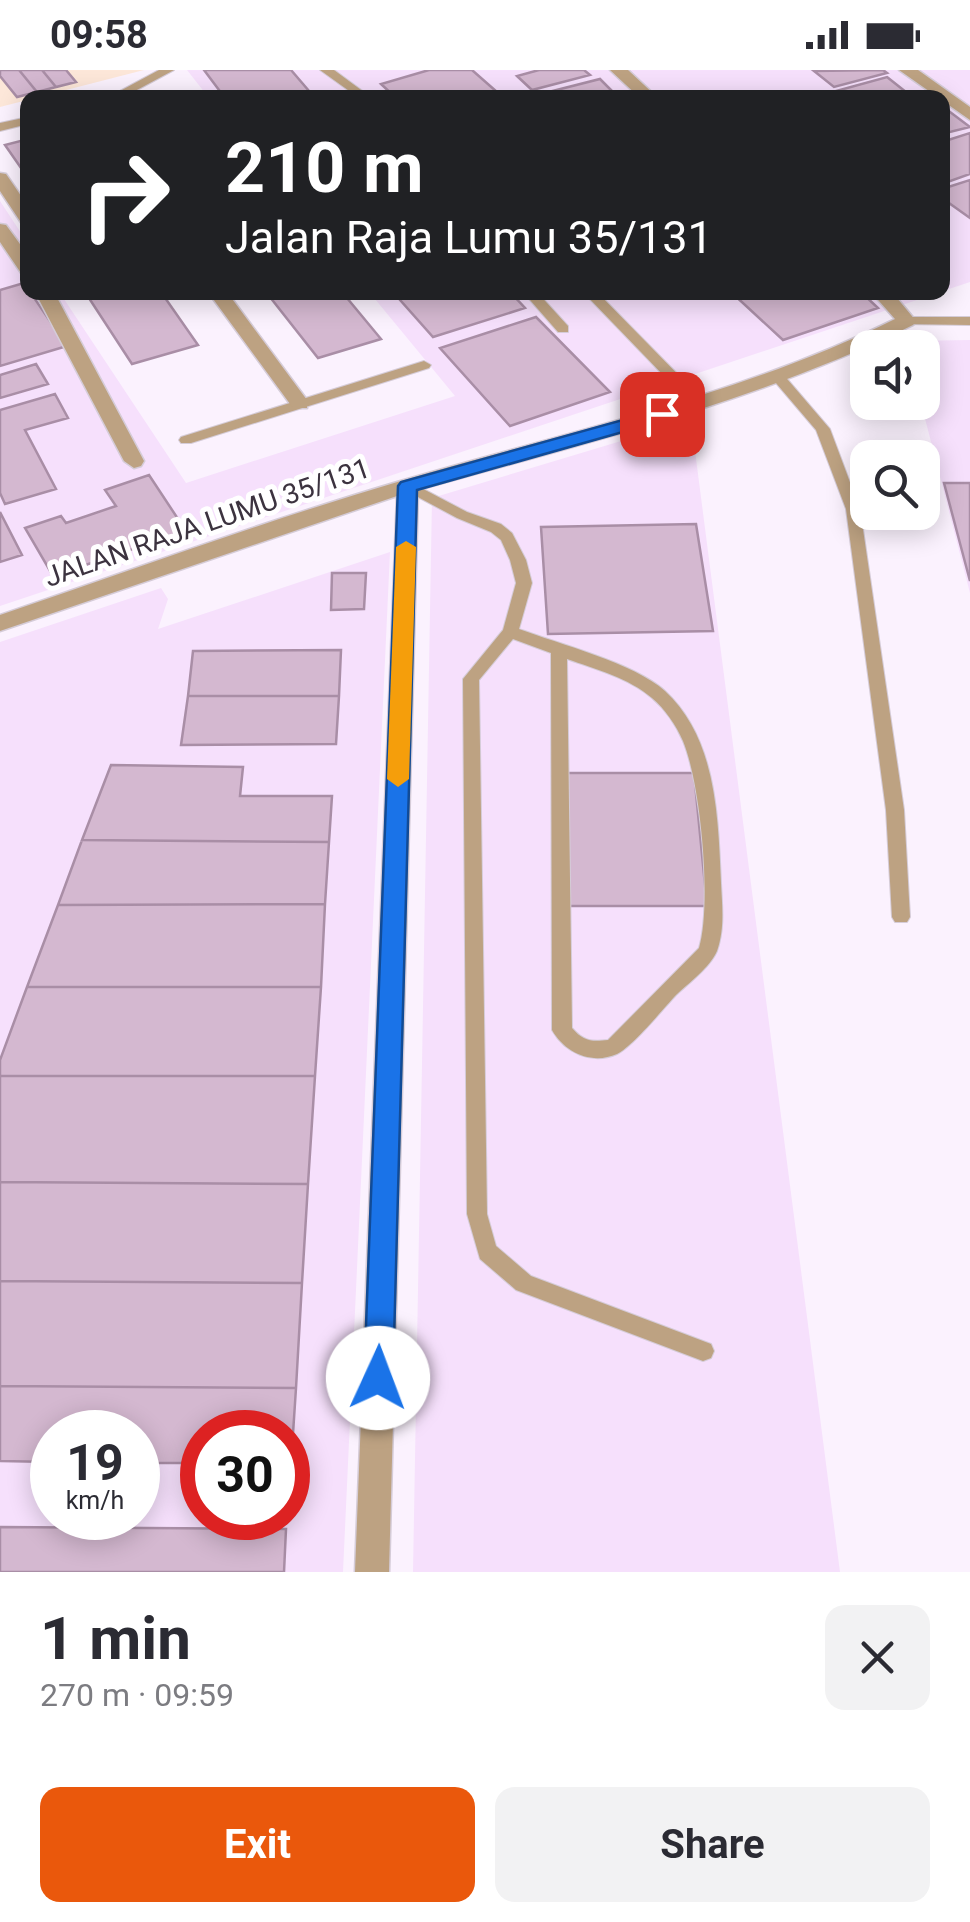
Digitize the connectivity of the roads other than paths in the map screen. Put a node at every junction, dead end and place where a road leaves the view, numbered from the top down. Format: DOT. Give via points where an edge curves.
graph roads {
  1 [pos="168,70"];
  2 [pos="326,70"];
  3 [pos="618,70"];
  4 [pos="907,70"];
  5 [pos="128,90"];
  6 [pos="355,90"];
  7 [pos="641,90"];
  8 [pos="935,90"];
  9 [pos="0,178"];
  10 [pos="20,208"];
  11 [pos="0,229"];
  12 [pos="20,257"];
  13 [pos="48,300"];
  14 [pos="223,300"];
  15 [pos="537,300"];
  16 [pos="596,300"];
  17 [pos="890,300"];
  18 [pos="970,321"];
  19 [pos="906,322"];
  20 [pos="564,329"];
  21 [pos="424,365"];
  22 [pos="777,376"];
  23 [pos="300,404"];
  24 [pos="699,404"];
  25 [pos="186,440"];
  26 [pos="134,461"];
  27 [pos="408,486"];
  28 [pos="0,623"];
  29 [pos="510,632"];
  30 [pos="559,650"];
  31 [pos="901,917"];
  32 [pos="703,1351"];
  33 [pos="372,1572"];
  1 -- 5 [label="lane"];
  2 -- 6 [label="lane"];
  3 -- 7 [label="street"];
  4 -- 8 [label="street"];
  9 -- 10 [label="street"];
  11 -- 12 [label="street"];
  13 -- 26 [label="street"];
  14 -- 23 [label="street"];
  15 -- 20 [label="lane"];
  16 -- 24 [label="lane"];
  17 -- 19 [label="street"];
  18 -- 19 [label="lane"];
  19 -- 22 [label="street, JALAN RAJA LUMU 35/131"];
  21 -- 23 [label="lane"];
  22 -- 24 [label="street, JALAN RAJA LUMU 35/131"];
  22 -- 31 [label="lane" via="823,428 854,509 895,810"];
  23 -- 25 [label="lane"];
  24 -- 27 [label="street, JALAN RAJA LUMU 35/131"];
  27 -- 28 [label="street, JALAN RAJA LUMU 35/131"];
  27 -- 29 [label="lane" via="508,537 524,582"];
  27 -- 33 [label="street"];
  29 -- 30 [label="lane"];
  29 -- 32 [label="lane" via="471,679 477,1214 487,1252 524,1283"];
  30 -- 30 [label="lane" via="562,1030 574,1047 592,1052 613,1047 707,952 714,928 702,766 690,732 658,694"];
}
